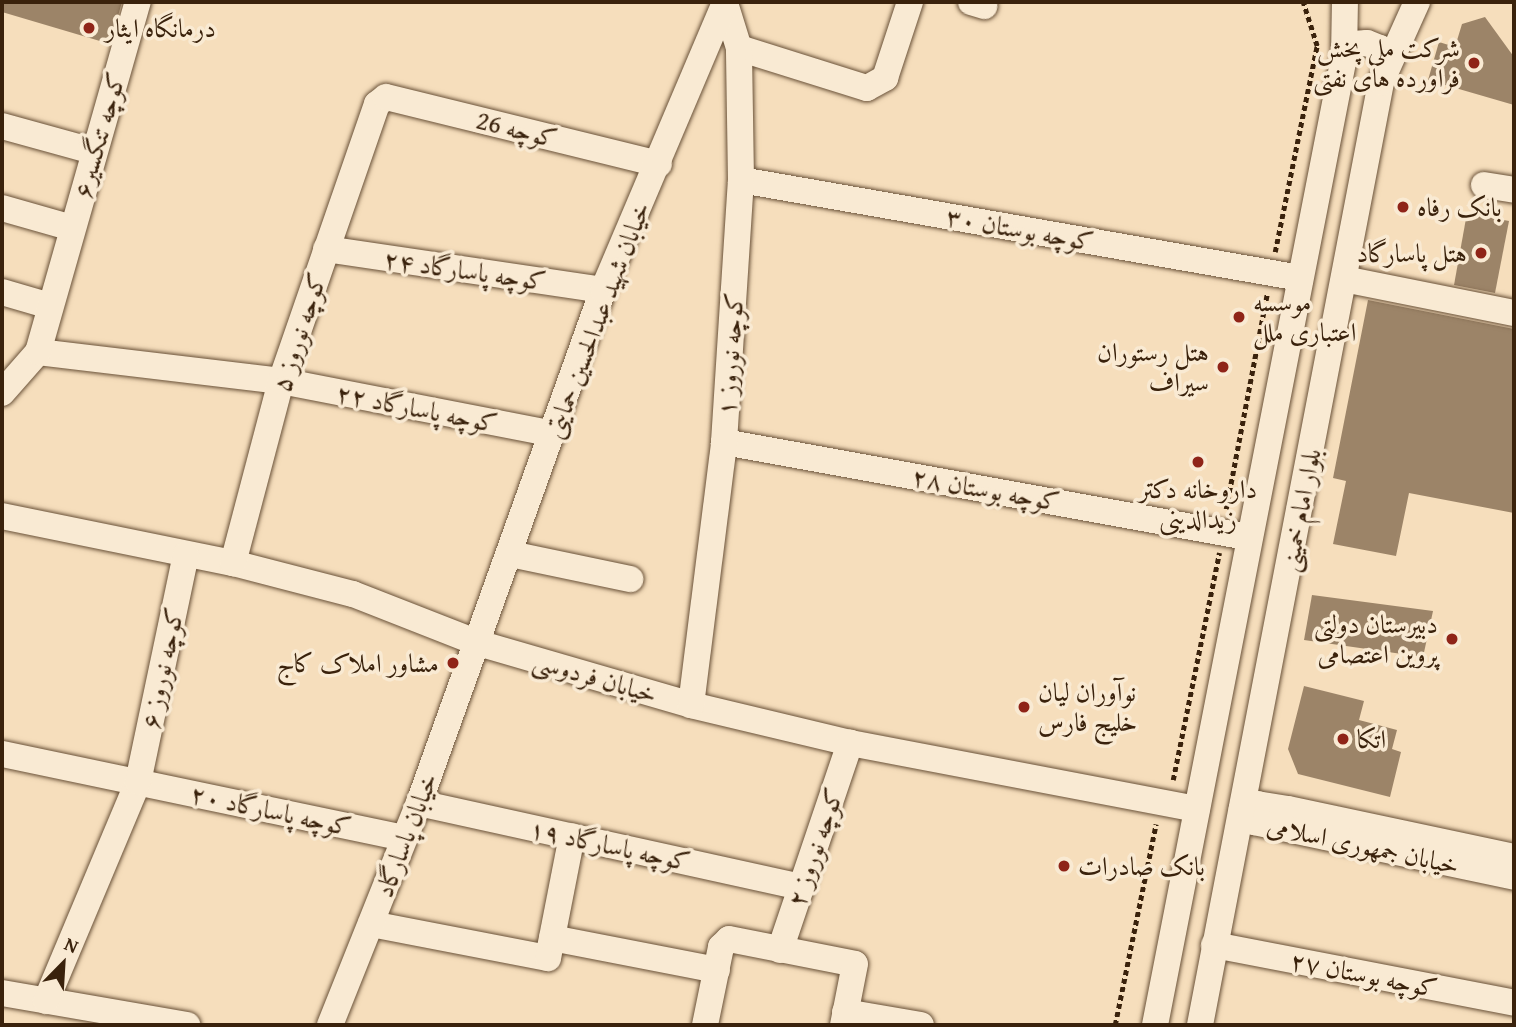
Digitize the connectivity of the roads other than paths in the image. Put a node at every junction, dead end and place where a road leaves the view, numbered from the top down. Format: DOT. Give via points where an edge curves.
graph roads {
  1 [pos="138,2"];
  2 [pos="910,2"];
  3 [pos="1345,2"];
  4 [pos="1418,2"];
  5 [pos="725,3"];
  6 [pos="738,48"];
  7 [pos="1344,57"];
  8 [pos="1386,63"];
  9 [pos="377,104"];
  10 [pos="2,125"];
  11 [pos="93,151"];
  12 [pos="659,164"];
  13 [pos="741,180"];
  14 [pos="1484,185"];
  15 [pos="1514,190"];
  16 [pos="2,208"];
  17 [pos="72,228"];
  18 [pos="326,249"];
  19 [pos="1300,278"];
  20 [pos="1344,279"];
  21 [pos="603,290"];
  22 [pos="2,292"];
  23 [pos="50,306"];
  24 [pos="1514,313"];
  25 [pos="38,352"];
  26 [pos="281,381"];
  27 [pos="2,393"];
  28 [pos="554,434"];
  29 [pos="724,442"];
  30 [pos="2,516"];
  31 [pos="1247,537"];
  32 [pos="510,554"];
  33 [pos="186,555"];
  34 [pos="233,563"];
  35 [pos="630,579"];
  36 [pos="478,643"];
  37 [pos="691,705"];
  38 [pos="850,743"];
  39 [pos="2,754"];
  40 [pos="138,782"];
  41 [pos="419,803"];
  42 [pos="1197,809"];
  43 [pos="1242,809"];
  44 [pos="1286,818"];
  45 [pos="572,836"];
  46 [pos="404,838"];
  47 [pos="1514,857"];
  48 [pos="1514,877"];
  49 [pos="802,887"];
  50 [pos="371,924"];
  51 [pos="552,938"];
  52 [pos="1214,945"];
  53 [pos="780,950"];
  54 [pos="717,970"];
  55 [pos="2,993"];
  56 [pos="46,1001"];
  57 [pos="1514,1003"];
  58 [pos="844,1019"];
  59 [pos="910,1024"];
  60 [pos="187,1025"];
  61 [pos="330,1025"];
  62 [pos="705,1025"];
  63 [pos="1155,1025"];
  64 [pos="1199,1025"];
  1 -- 11 [label="street, کوچه تنگسیر۶"];
  2 -- 6 [label="street" via="885,78 867,88"];
  3 -- 7 [label="street, بلوار امام خمینی"];
  4 -- 8 [label="street, بلوار امام خمینی"];
  5 -- 6 [label="street, کوچه نوروز ۱"];
  5 -- 12 [label="street, خیابان شهید عبدالحسین حمایتی"];
  6 -- 13 [label="street, کوچه نوروز ۱"];
  7 -- 8 [label="street" via="1353,44 1367,43 1380,48"];
  7 -- 19 [label="street, بلوار امام خمینی"];
  8 -- 20 [label="street, بلوار امام خمینی"];
  9 -- 12 [label="street, کوچه 26" via="386,97"];
  9 -- 18 [label="street, کوچه نوروز ۵"];
  10 -- 11 [label="street"];
  11 -- 17 [label="street, کوچه تنگسیر۶"];
  12 -- 21 [label="street, خیابان شهید عبدالحسین حمایتی"];
  13 -- 19 [label="street, کوچه بوستان ۳۰"];
  13 -- 29 [label="street, کوچه نوروز ۱"];
  14 -- 15 [label="street"];
  16 -- 17 [label="street"];
  17 -- 23 [label="street, کوچه تنگسیر۶"];
  18 -- 21 [label="street, کوچه پاسارگاد ۲۴"];
  18 -- 26 [label="street, کوچه نوروز ۵"];
  19 -- 31 [label="street, بلوار امام خمینی"];
  20 -- 24 [label="street"];
  20 -- 43 [label="street, بلوار امام خمینی"];
  21 -- 28 [label="street, خیابان شهید عبدالحسین حمایتی"];
  22 -- 23 [label="street"];
  23 -- 25 [label="street, کوچه تنگسیر۶"];
  25 -- 26 [label="street, کوچه پاسارگاد ۲۲"];
  25 -- 27 [label="street"];
  26 -- 28 [label="street, کوچه پاسارگاد ۲۲"];
  26 -- 34 [label="street, کوچه نوروز ۵"];
  28 -- 32 [label="street, خیابان شهید عبدالحسین حمایتی"];
  29 -- 31 [label="street, کوچه بوستان ۲۸"];
  29 -- 37 [label="street, کوچه نوروز ۱"];
  30 -- 33 [label="street, خیابان فردوسی"];
  31 -- 42 [label="street, بلوار امام خمینی"];
  32 -- 35 [label="street"];
  32 -- 36 [label="street, خیابان شهید عبدالحسین حمایتی"];
  33 -- 34 [label="street, خیابان فردوسی"];
  33 -- 40 [label="street, کوچه نوروز ۶"];
  34 -- 36 [label="street, خیابان فردوسی" via="353,594"];
  36 -- 37 [label="street, خیابان فردوسی"];
  36 -- 41 [label="street, خیابان پاسارگاد"];
  37 -- 38 [label="street, خیابان فردوسی"];
  38 -- 42 [label="street, خیابان فردوسی"];
  38 -- 49 [label="street, کوچه نوروز ۲"];
  39 -- 40 [label="street, کوچه پاسارگاد ۲۰"];
  40 -- 46 [label="street, کوچه پاسارگاد ۲۰"];
  40 -- 56 [label="street, کوچه نوروز ۶"];
  41 -- 45 [label="street, کوچه پاسارگاد ۱۹"];
  41 -- 46 [label="street, خیابان پاسارگاد"];
  42 -- 63 [label="street, بلوار امام خمینی"];
  43 -- 44 [label="street, خیابان جمهوری اسلامی" via="1258,804"];
  43 -- 52 [label="street, بلوار امام خمینی"];
  44 -- 47 [label="street, خیابان جمهوری اسلامی"];
  44 -- 48 [label="street, خیابان جمهوری اسلامی"];
  45 -- 49 [label="street, کوچه پاسارگاد ۱۹"];
  45 -- 51 [label="street"];
  46 -- 50 [label="street, خیابان پاسارگاد"];
  49 -- 53 [label="street, کوچه نوروز ۲"];
  50 -- 51 [label="street" via="545,959"];
  50 -- 61 [label="street, خیابان پاسارگاد"];
  51 -- 54 [label="street"];
  52 -- 57 [label="street, کوچه بوستان ۲۷"];
  52 -- 64 [label="street, بلوار امام خمینی"];
  53 -- 54 [label="street" via="729,939"];
  53 -- 58 [label="street" via="855,964"];
  54 -- 62 [label="street"];
  55 -- 56 [label="street"];
  56 -- 60 [label="street"];
  58 -- 59 [label="street"];
}
